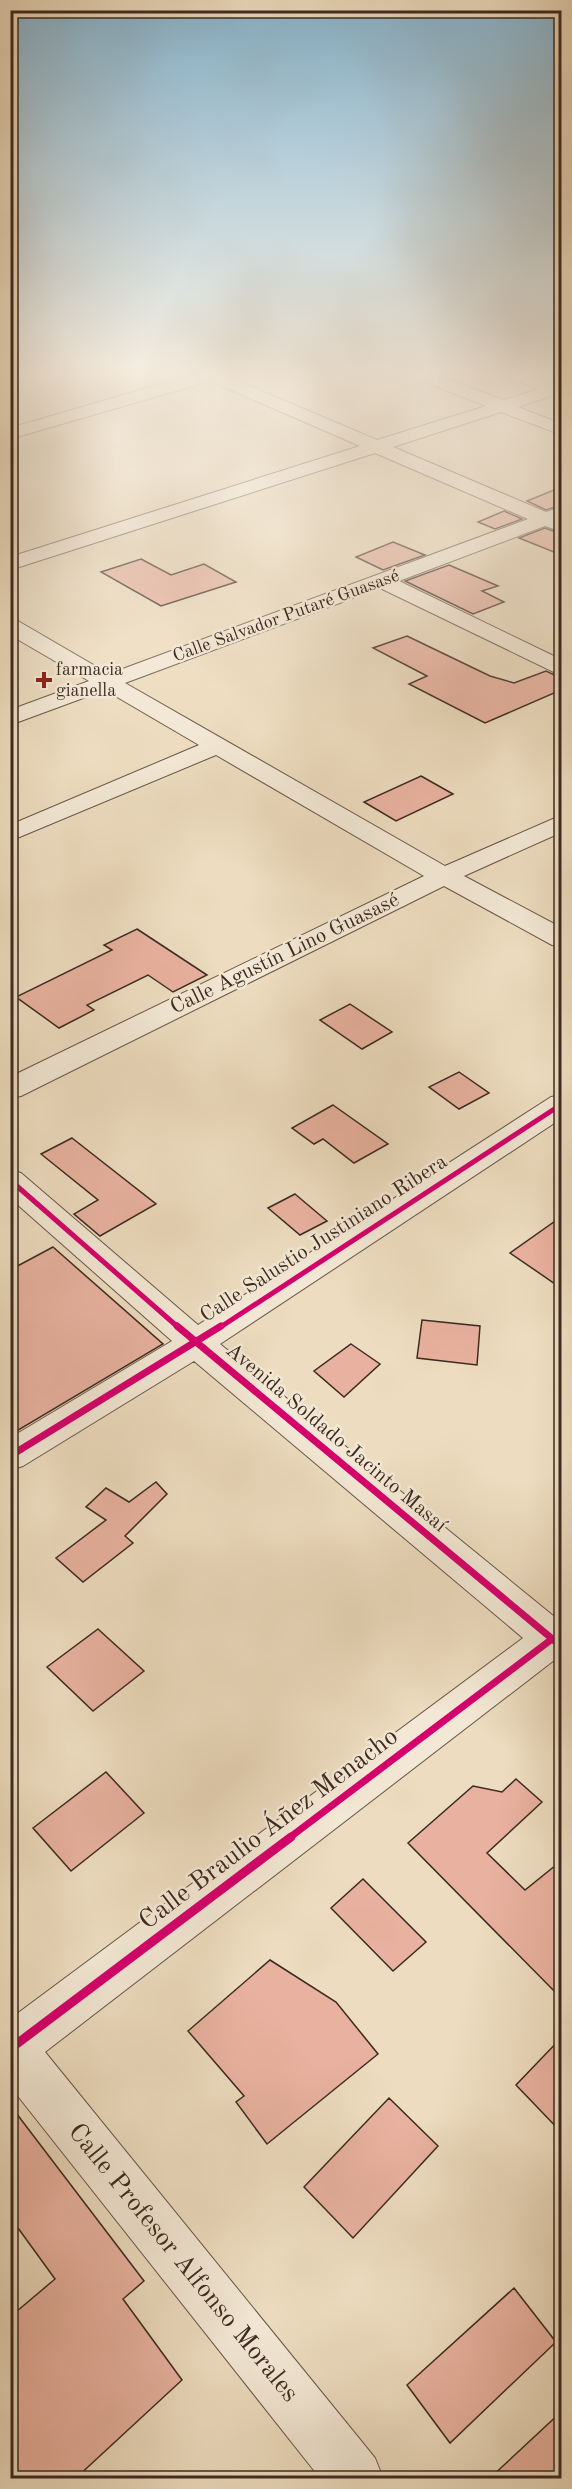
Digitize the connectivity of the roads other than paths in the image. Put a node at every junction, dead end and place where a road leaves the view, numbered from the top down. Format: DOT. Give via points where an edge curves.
graph roads {
  1 [pos="250,487"];
  2 [pos="476,487"];
  3 [pos="556,519"];
  4 [pos="10,564"];
  5 [pos="381,580"];
  6 [pos="10,626"];
  7 [pos="561,669"];
  8 [pos="105,682"];
  9 [pos="10,718"];
  10 [pos="216,746"];
  11 [pos="561,822"];
  12 [pos="10,834"];
  13 [pos="444,876"];
  14 [pos="561,939"];
  15 [pos="10,1089"];
  16 [pos="561,1104"];
  17 [pos="10,1180"];
  18 [pos="196,1343"];
  19 [pos="10,1456"];
  20 [pos="556,1643"];
  21 [pos="11,2048"];
  22 [pos="355,2478"];
  1 -- 4 [label="street"];
  2 -- 3 [label="street"];
  3 -- 5 [label="street, Calle Salvador Putaré Guasasé"];
  5 -- 7 [label="street"];
  5 -- 8 [label="street, Calle Salvador Putaré Guasasé"];
  6 -- 8 [label="street"];
  8 -- 9 [label="street, Calle Salvador Putaré Guasasé"];
  8 -- 10 [label="street"];
  10 -- 12 [label="street"];
  10 -- 13 [label="street"];
  11 -- 13 [label="street, Calle Agustín Lino Guasasé"];
  13 -- 14 [label="street"];
  13 -- 15 [label="street, Calle Agustín Lino Guasasé"];
  16 -- 18 [label="street, Calle Salustio Justiniano Ribera"];
  17 -- 18 [label="street, Avenida Soldado Jacinto Masaí"];
  18 -- 19 [label="street, Calle Salustio Justiniano Ribera"];
  18 -- 20 [label="street, Avenida Soldado Jacinto Masaí"];
  20 -- 21 [label="street, Calle Braulio Áñez Menacho"];
  21 -- 22 [label="street, Calle Profesor Alfonso Morales"];
}
